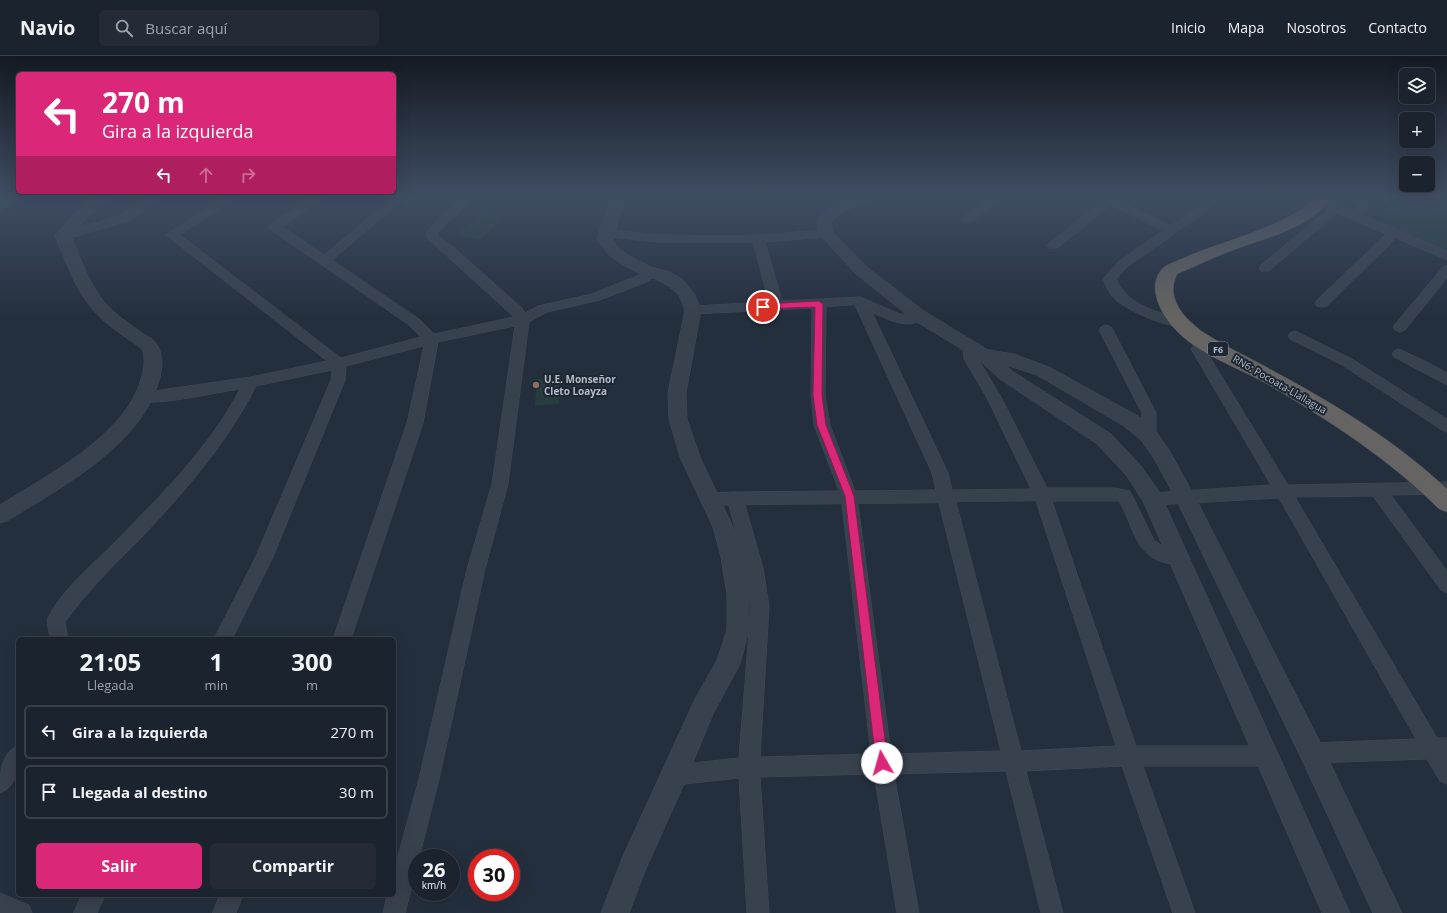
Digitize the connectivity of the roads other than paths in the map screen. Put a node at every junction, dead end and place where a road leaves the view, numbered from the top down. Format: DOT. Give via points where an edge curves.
graph roads {
  1 [pos="63,237"];
  2 [pos="175,237"];
  3 [pos="290,237"];
  4 [pos="352,237"];
  5 [pos="433,237"];
  6 [pos="606,237"];
  7 [pos="645,237"];
  8 [pos="781,237"];
  9 [pos="830,237"];
  10 [pos="1064,237"];
  11 [pos="1162,237"];
  12 [pos="1250,237"];
  13 [pos="1294,237"];
  14 [pos="1390,237"];
  15 [pos="1403,237"];
  16 [pos="758,239"];
  17 [pos="1054,245"];
  18 [pos="1447,256"];
  19 [pos="324,260"];
  20 [pos="1264,268"];
  21 [pos="1447,270"];
  22 [pos="651,272"];
  23 [pos="860,302"];
  24 [pos="819,304"];
  25 [pos="1322,304"];
  26 [pos="776,306"];
  27 [pos="694,310"];
  28 [pos="918,315"];
  29 [pos="523,320"];
  30 [pos="1181,323"];
  31 [pos="1400,327"];
  32 [pos="1106,330"];
  33 [pos="1296,336"];
  34 [pos="432,340"];
  35 [pos="1203,341"];
  36 [pos="977,351"];
  37 [pos="1399,354"];
  38 [pos="339,363"];
  39 [pos="1447,380"];
  40 [pos="251,382"];
  41 [pos="145,397"];
  42 [pos="1447,426"];
  43 [pos="1148,436"];
  44 [pos="1440,488"];
  45 [pos="1283,491"];
  46 [pos="1379,491"];
  47 [pos="1042,495"];
  48 [pos="849,496"];
  49 [pos="946,496"];
  50 [pos="1185,497"];
  51 [pos="735,498"];
  52 [pos="709,499"];
  53 [pos="1153,499"];
  54 [pos="1447,502"];
  55 [pos="0,515"];
  56 [pos="1178,557"];
  57 [pos="1447,585"];
  58 [pos="59,637"];
  59 [pos="224,637"];
  60 [pos="343,637"];
  61 [pos="1439,749"];
  62 [pos="1312,753"];
  63 [pos="1129,756"];
  64 [pos="1266,756"];
  65 [pos="16,758"];
  66 [pos="1014,761"];
  67 [pos="882,763"];
  68 [pos="749,767"];
  69 [pos="1447,774"];
  70 [pos="676,775"];
  71 [pos="0,783"];
  72 [pos="93,897"];
  73 [pos="231,897"];
  74 [pos="0,904"];
  75 [pos="22,913"];
  76 [pos="85,913"];
  77 [pos="224,913"];
  78 [pos="394,913"];
  79 [pos="615,913"];
  80 [pos="758,913"];
  81 [pos="908,913"];
  82 [pos="1052,913"];
  83 [pos="1184,913"];
  84 [pos="1336,913"];
  85 [pos="1388,913"];
  1 -- 41 [label="street" via="86,285 101,309 149,346 154,362 153,378"];
  2 -- 38 [label="street"];
  3 -- 19 [label="street"];
  4 -- 19 [label="street"];
  5 -- 29 [label="street" via="517,311"];
  6 -- 22 [label="street" via="605,240 614,252"];
  7 -- 16 [label="street"];
  8 -- 16 [label="street"];
  9 -- 28 [label="street" via="862,272"];
  10 -- 17 [label="street"];
  11 -- 30 [label="street" via="1123,264 1109,278 1113,290 1123,301 1157,317"];
  12 -- 30 [label="highway, RN6: Pocoata-Llallagua / F6" via="1170,271 1165,278 1165,300"];
  13 -- 20 [label="street"];
  14 -- 25 [label="street"];
  15 -- 18 [label="street"];
  16 -- 26 [label="street"];
  19 -- 34 [label="street" via="414,322"];
  21 -- 31 [label="street"];
  22 -- 27 [label="street" via="676,283 686,293"];
  22 -- 29 [label="street" via="644,278 595,297 543,309"];
  23 -- 24 [label="street"];
  23 -- 28 [label="street" via="903,319 909,320"];
  23 -- 49 [label="street" via="940,472"];
  24 -- 26 [label="street"];
  24 -- 48 [label="street" via="818,395 822,425"];
  26 -- 27 [label="street"];
  27 -- 52 [label="street" via="676,393 678,419 690,457"];
  28 -- 36 [label="street"];
  29 -- 34 [label="street"];
  29 -- 78 [label="street" via="500,484 476,569 429,779"];
  30 -- 35 [label="highway, RN6: Pocoata-Llallagua / F6"];
  32 -- 43 [label="street" via="1149,413"];
  33 -- 42 [label="street" via="1347,362"];
  34 -- 38 [label="street"];
  34 -- 60 [label="street" via="415,423"];
  35 -- 44 [label="highway, RN6: Pocoata-Llallagua / F6" via="1362,432"];
  35 -- 45 [label="street" via="1198,349"];
  36 -- 43 [label="street" via="1014,360 1043,371 1131,422"];
  36 -- 47 [label="street" via="971,358 994,397"];
  36 -- 53 [label="street" via="1006,376 1104,439 1134,471"];
  37 -- 39 [label="street"];
  38 -- 40 [label="street"];
  38 -- 59 [label="street" via="338,380 264,557"];
  40 -- 41 [label="street"];
  40 -- 58 [label="street" via="210,450 72,598 56,620"];
  41 -- 55 [label="street" via="110,441 80,464"];
  43 -- 50 [label="street" via="1162,455"];
  44 -- 46 [label="street"];
  44 -- 54 [label="highway, RN6: Pocoata-Llallagua / F6"];
  45 -- 46 [label="street"];
  45 -- 50 [label="street"];
  45 -- 61 [label="street"];
  46 -- 57 [label="street"];
  47 -- 49 [label="street"];
  47 -- 56 [label="street" via="1124,496 1131,505 1145,540 1163,556"];
  47 -- 63 [label="street"];
  48 -- 49 [label="street"];
  48 -- 51 [label="street"];
  48 -- 67 [label="street"];
  49 -- 66 [label="street"];
  50 -- 53 [label="street"];
  50 -- 62 [label="street"];
  51 -- 52 [label="street"];
  51 -- 68 [label="street" via="754,568 760,607"];
  52 -- 70 [label="street" via="723,527 732,557 738,594 738,630 728,664 704,707"];
  53 -- 56 [label="street"];
  56 -- 64 [label="street"];
  61 -- 62 [label="street"];
  61 -- 69 [label="street"];
  62 -- 85 [label="street"];
  63 -- 64 [label="street"];
  63 -- 66 [label="street"];
  63 -- 83 [label="street"];
  64 -- 84 [label="street"];
  65 -- 71 [label="street"];
  66 -- 67 [label="street"];
  66 -- 82 [label="street"];
  67 -- 68 [label="street"];
  67 -- 81 [label="street"];
  68 -- 70 [label="street"];
  68 -- 80 [label="street"];
  70 -- 79 [label="street" via="633,866"];
  72 -- 76 [label="street"];
  73 -- 77 [label="street"];
  74 -- 75 [label="street"];
}
